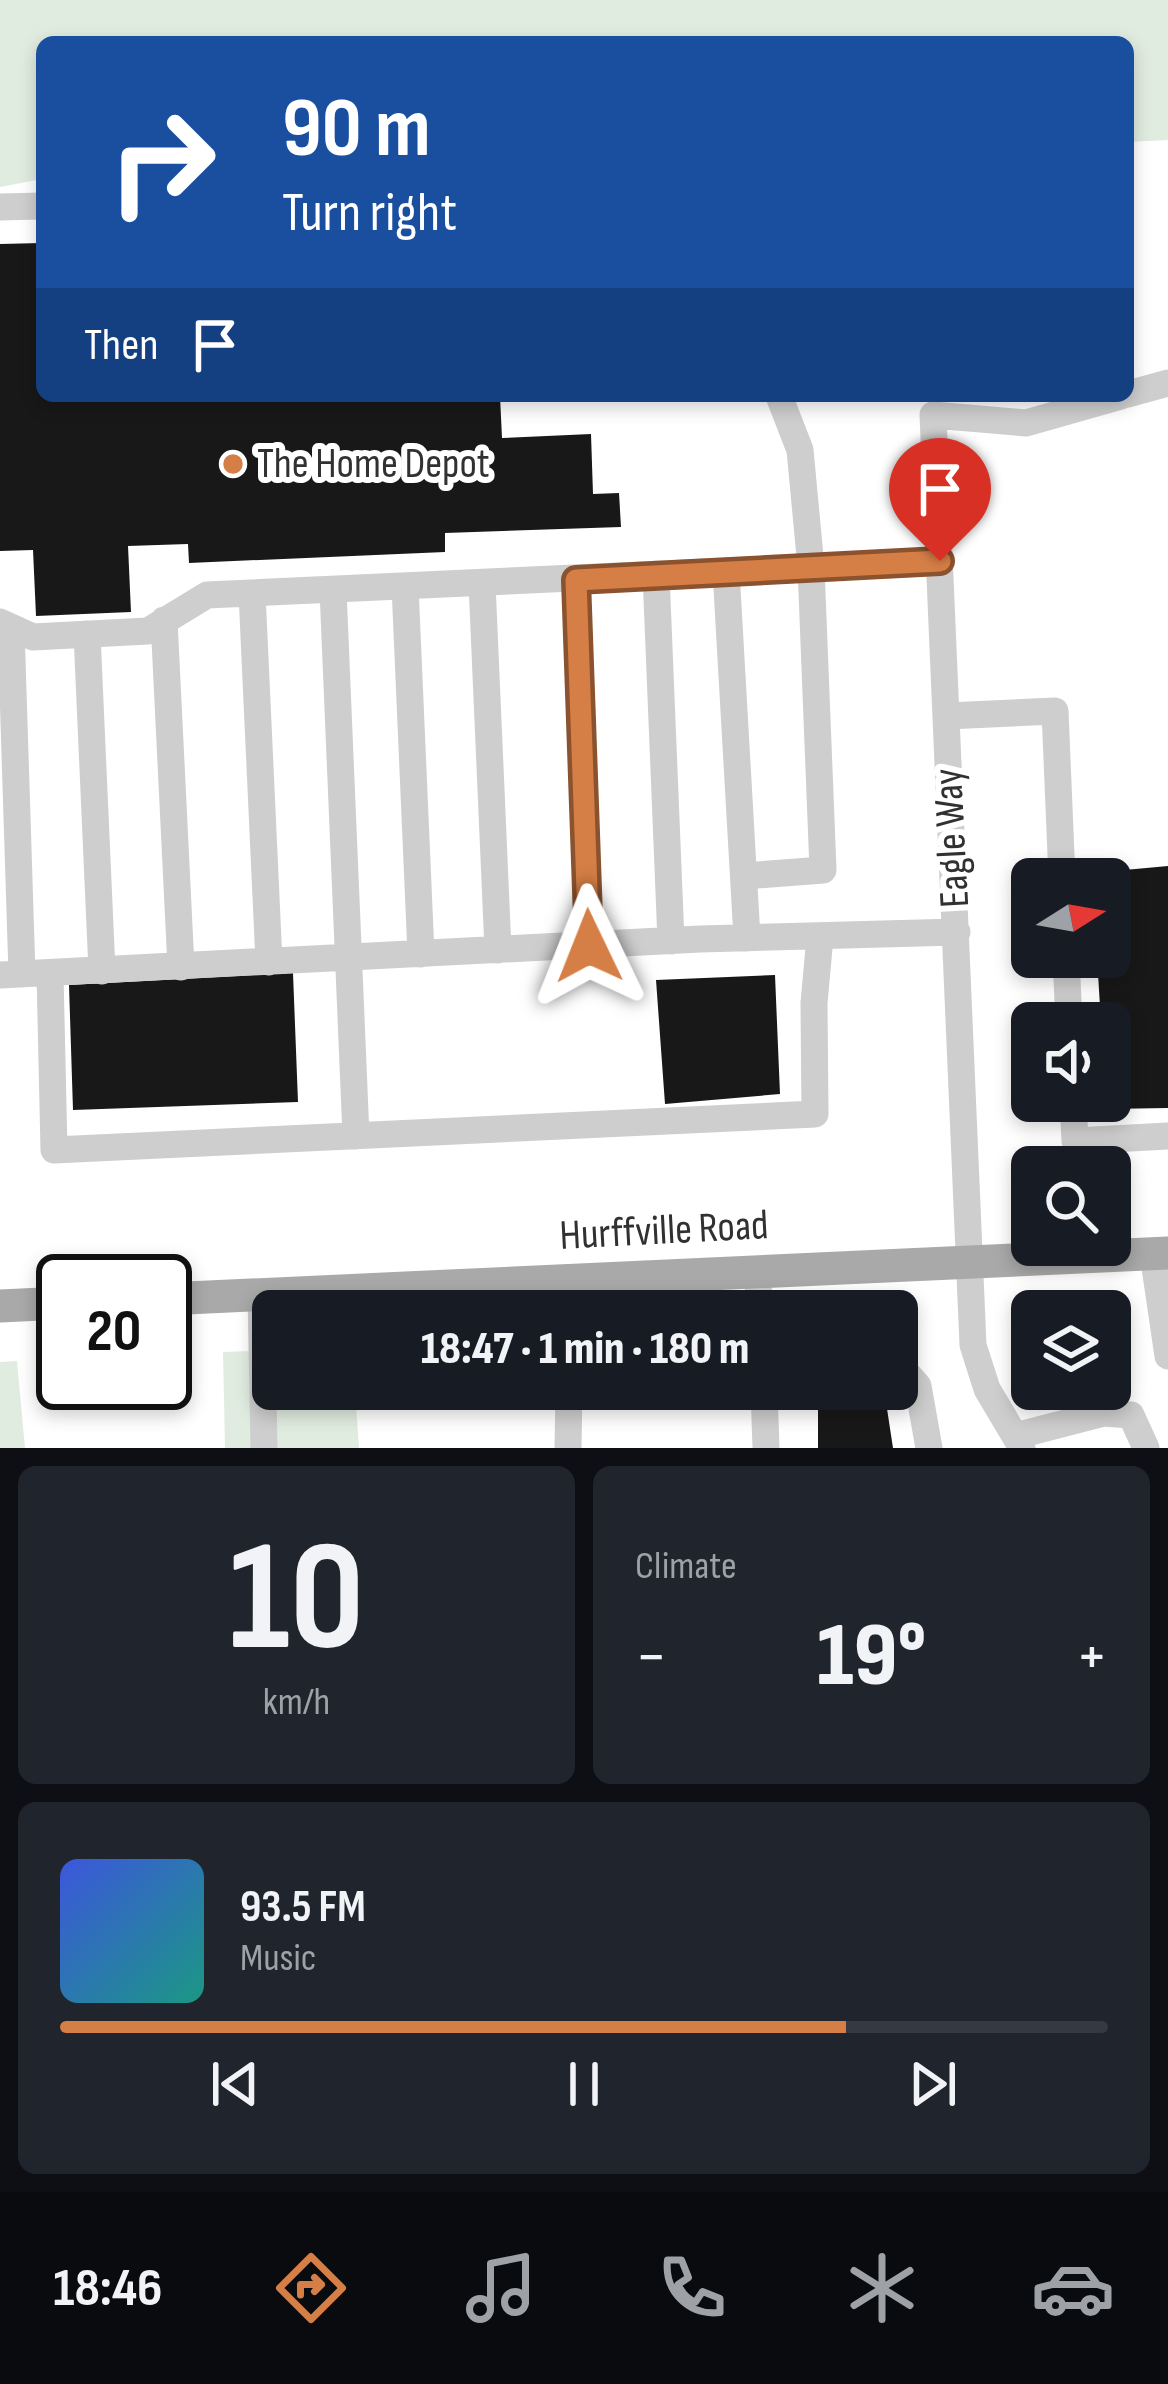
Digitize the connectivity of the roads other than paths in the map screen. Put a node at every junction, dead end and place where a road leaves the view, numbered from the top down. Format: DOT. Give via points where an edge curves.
graph roads {
  1 [pos="36,206"];
  2 [pos="0,207"];
  3 [pos="1168,382"];
  4 [pos="1134,392"];
  5 [pos="781,402"];
  6 [pos="1100,402"];
  7 [pos="940,561"];
  8 [pos="811,567"];
  9 [pos="727,571"];
  10 [pos="656,574"];
  11 [pos="576,580"];
  12 [pos="482,583"];
  13 [pos="405,586"];
  14 [pos="332,590"];
  15 [pos="251,593"];
  16 [pos="164,620"];
  17 [pos="5,625"];
  18 [pos="86,634"];
  19 [pos="6,681"];
  20 [pos="947,716"];
  21 [pos="1061,858"];
  22 [pos="744,876"];
  23 [pos="10,905"];
  24 [pos="957,932"];
  25 [pos="820,937"];
  26 [pos="747,938"];
  27 [pos="671,941"];
  28 [pos="589,946"];
  29 [pos="498,950"];
  30 [pos="421,954"];
  31 [pos="348,957"];
  32 [pos="269,962"];
  33 [pos="181,967"];
  34 [pos="102,971"];
  35 [pos="24,974"];
  36 [pos="1074,1122"];
  37 [pos="356,1136"];
  38 [pos="1168,1136"];
  39 [pos="1161,1254"];
  40 [pos="972,1260"];
  41 [pos="758,1272"];
  42 [pos="616,1290"];
  43 [pos="759,1290"];
  44 [pos="252,1295"];
  45 [pos="192,1298"];
  46 [pos="36,1304"];
  47 [pos="0,1306"];
  48 [pos="1168,1356"];
  49 [pos="918,1386"];
  50 [pos="263,1410"];
  51 [pos="568,1410"];
  52 [pos="765,1410"];
  53 [pos="1020,1442"];
  54 [pos="264,1448"];
  55 [pos="568,1448"];
  56 [pos="766,1448"];
  57 [pos="929,1448"];
  58 [pos="1146,1448"];
  1 -- 2 [label="street"];
  3 -- 4 [label="street"];
  5 -- 8 [label="street" via="800,450"];
  6 -- 7 [label="street, Eagle Way" via="1026,423 933,415"];
  7 -- 8 [label="street"];
  7 -- 20 [label="street, Eagle Way"];
  8 -- 9 [label="street"];
  8 -- 22 [label="street" via="823,871"];
  9 -- 10 [label="street"];
  9 -- 22 [label="street"];
  10 -- 11 [label="street"];
  10 -- 27 [label="street"];
  11 -- 12 [label="street"];
  11 -- 28 [label="street"];
  12 -- 13 [label="street"];
  12 -- 29 [label="street"];
  13 -- 14 [label="street"];
  13 -- 30 [label="street"];
  14 -- 15 [label="street"];
  14 -- 31 [label="street"];
  15 -- 16 [label="street" via="207,596"];
  15 -- 32 [label="street"];
  16 -- 18 [label="street" via="148,631"];
  16 -- 33 [label="street"];
  17 -- 18 [label="street" via="33,637"];
  17 -- 19 [label="street"];
  18 -- 34 [label="street"];
  19 -- 23 [label="street"];
  20 -- 21 [label="street" via="1054,711"];
  20 -- 24 [label="street, Eagle Way"];
  22 -- 26 [label="street"];
  23 -- 35 [label="street"];
  24 -- 25 [label="street"];
  24 -- 40 [label="street, Eagle Way"];
  25 -- 26 [label="street"];
  25 -- 37 [label="street" via="815,1114"];
  26 -- 27 [label="street"];
  27 -- 28 [label="street"];
  28 -- 29 [label="street"];
  29 -- 30 [label="street"];
  30 -- 31 [label="street"];
  31 -- 32 [label="street"];
  31 -- 37 [label="street"];
  32 -- 33 [label="street"];
  33 -- 34 [label="street"];
  34 -- 35 [label="street"];
  35 -- 37 [label="street" via="54,1150"];
  36 -- 38 [label="street" via="1075,1141"];
  39 -- 40 [label="main road, Hurffville Road"];
  39 -- 48 [label="street"];
  40 -- 41 [label="main road, Hurffville Road"];
  40 -- 53 [label="street, Eagle Way" via="973,1345 987,1389"];
  41 -- 42 [label="main road, Hurffville Road"];
  41 -- 43 [label="street"];
  44 -- 45 [label="main road, Hurffville Road"];
  46 -- 47 [label="main road"];
  49 -- 57 [label="street"];
  50 -- 54 [label="street"];
  51 -- 55 [label="street"];
  52 -- 56 [label="street"];
  53 -- 58 [label="street" via="1104,1413 1131,1415"];
}
